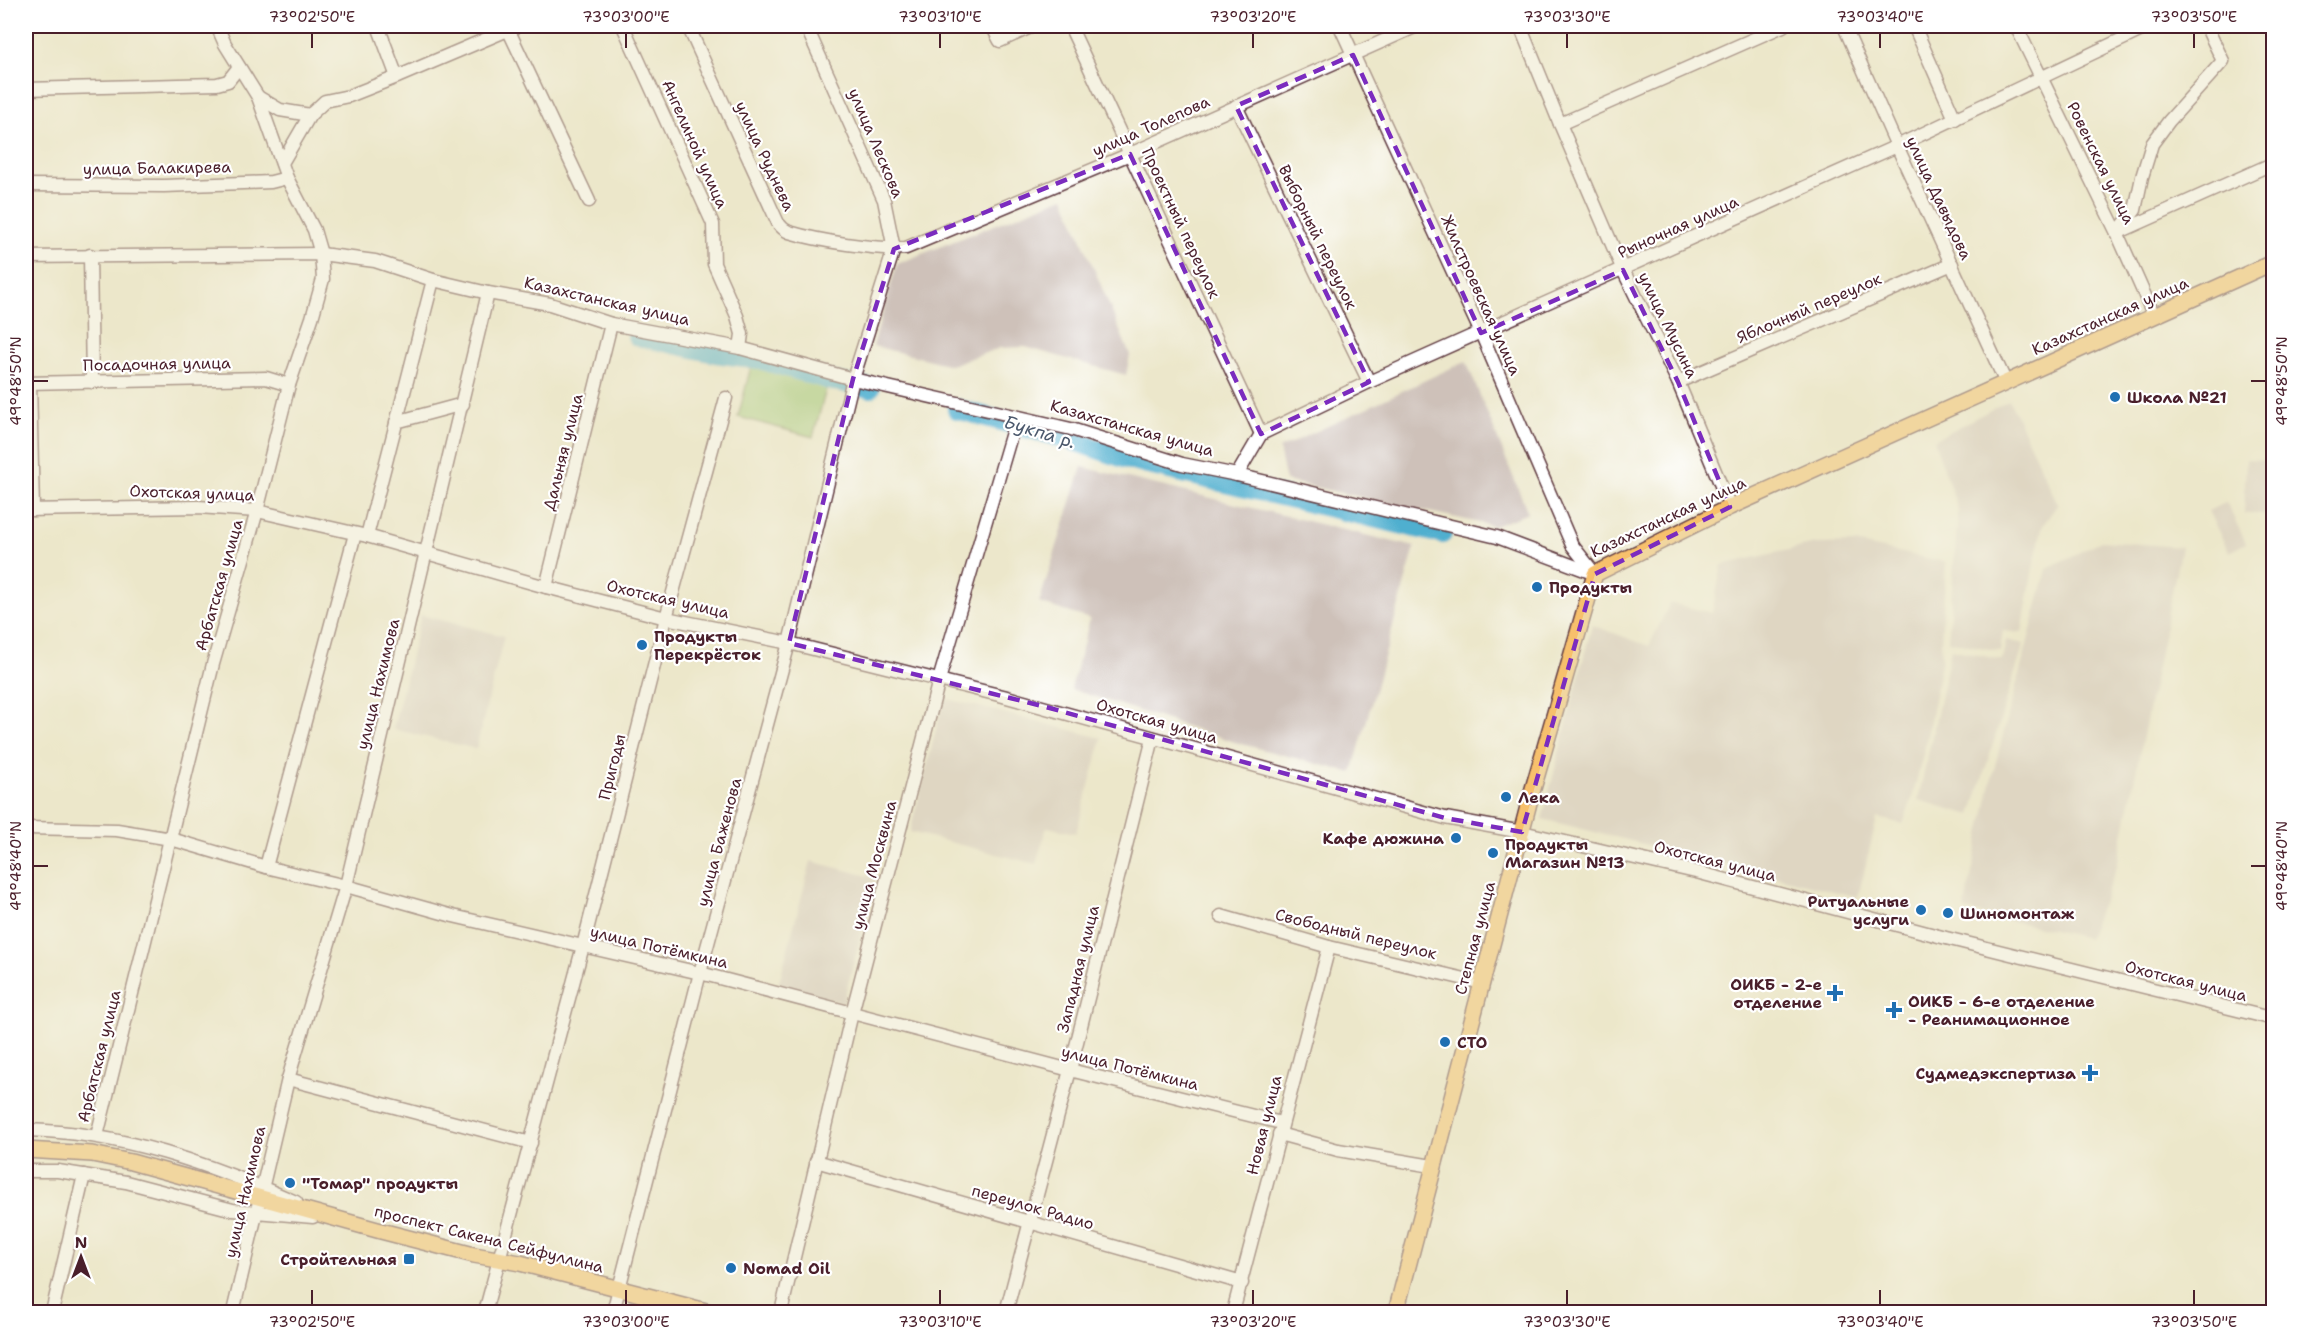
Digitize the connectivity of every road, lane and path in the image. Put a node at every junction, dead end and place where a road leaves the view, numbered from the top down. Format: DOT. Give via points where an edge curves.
graph roads {
  1 [pos="217,26"];
  2 [pos="378,26"];
  3 [pos="623,26"];
  4 [pos="688,26"];
  5 [pos="806,26"];
  6 [pos="992,26"];
  7 [pos="1033,26"];
  8 [pos="1070,26"];
  9 [pos="1340,26"];
  10 [pos="1418,26"];
  11 [pos="1520,26"];
  12 [pos="1783,26"];
  13 [pos="1844,26"];
  14 [pos="1914,26"];
  15 [pos="2016,26"];
  16 [pos="2150,26"];
  17 [pos="2206,26"];
  18 [pos="512,27"];
  19 [pos="1353,55"];
  20 [pos="240,67"];
  21 [pos="2040,76"];
  22 [pos="397,77"];
  23 [pos="26,89"];
  24 [pos="258,97"];
  25 [pos="1236,106"];
  26 [pos="310,115"];
  27 [pos="1955,119"];
  28 [pos="1560,124"];
  29 [pos="1897,146"];
  30 [pos="1130,154"];
  31 [pos="282,163"];
  32 [pos="2274,163"];
  33 [pos="287,177"];
  34 [pos="26,185"];
  35 [pos="590,201"];
  36 [pos="2117,233"];
  37 [pos="894,249"];
  38 [pos="321,254"];
  39 [pos="90,255"];
  40 [pos="26,257"];
  41 [pos="2274,262"];
  42 [pos="1952,264"];
  43 [pos="1623,270"];
  44 [pos="433,280"];
  45 [pos="488,293"];
  46 [pos="2154,316"];
  47 [pos="611,324"];
  48 [pos="1480,333"];
  49 [pos="740,348"];
  50 [pos="853,379"];
  51 [pos="92,382"];
  52 [pos="1369,382"];
  53 [pos="1678,382"];
  54 [pos="28,383"];
  55 [pos="2006,383"];
  56 [pos="289,385"];
  57 [pos="726,398"];
  58 [pos="463,404"];
  59 [pos="396,422"];
  60 [pos="1012,429"];
  61 [pos="1261,434"];
  62 [pos="1237,475"];
  63 [pos="1730,507"];
  64 [pos="29,510"];
  65 [pos="257,511"];
  66 [pos="361,535"];
  67 [pos="427,552"];
  68 [pos="1595,574"];
  69 [pos="546,587"];
  70 [pos="666,618"];
  71 [pos="789,643"];
  72 [pos="939,680"];
  73 [pos="1153,738"];
  74 [pos="26,828"];
  75 [pos="1522,832"];
  76 [pos="171,839"];
  77 [pos="266,867"];
  78 [pos="346,886"];
  79 [pos="1221,916"];
  80 [pos="583,946"];
  81 [pos="1329,946"];
  82 [pos="700,972"];
  83 [pos="1482,983"];
  84 [pos="852,1013"];
  85 [pos="2274,1019"];
  86 [pos="1070,1070"];
  87 [pos="288,1079"];
  88 [pos="1280,1128"];
  89 [pos="26,1130"];
  90 [pos="97,1136"];
  91 [pos="531,1143"];
  92 [pos="26,1150"];
  93 [pos="816,1161"];
  94 [pos="1432,1167"];
  95 [pos="26,1171"];
  96 [pos="84,1174"];
  97 [pos="260,1199"];
  98 [pos="1030,1224"];
  99 [pos="498,1260"];
  100 [pos="1242,1282"];
  101 [pos="618,1289"];
  102 [pos="52,1312"];
  103 [pos="233,1312"];
  104 [pos="485,1312"];
  105 [pos="612,1312"];
  106 [pos="711,1312"];
  107 [pos="781,1312"];
  108 [pos="1006,1312"];
  109 [pos="1233,1312"];
  110 [pos="1396,1312"];
  1 -- 20 [label="street, Арбатская улица"];
  2 -- 22 [label="street"];
  3 -- 49 [label="street, Ангелиной улица" via="713,224 714,264 737,316 742,334"];
  4 -- 37 [label="street, улица Руднева" via="778,223 786,231"];
  5 -- 37 [label="street, улица Лескова" via="884,200"];
  6 -- 7 [label="street" via="1000,41"];
  8 -- 30 [label="street, Проектный переулок"];
  9 -- 19 [label="street, Жилстроевская улица"];
  10 -- 19 [label="street, улица Толепова"];
  11 -- 28 [label="street, улица Мусина"];
  12 -- 28 [label="street"];
  13 -- 29 [label="street, улица Давыдова"];
  14 -- 27 [label="street"];
  15 -- 21 [label="street, Ровенская улица"];
  16 -- 21 [label="street, Рыночная улица"];
  17 -- 36 [label="street" via="2223,61 2152,144 2135,210"];
  18 -- 22 [label="street"];
  18 -- 35 [label="street"];
  19 -- 25 [label="street, улица Толепова"];
  19 -- 48 [label="street, Жилстроевская улица"];
  20 -- 23 [label="street" via="228,81 217,84"];
  20 -- 24 [label="street, Арбатская улица"];
  21 -- 27 [label="street, Рыночная улица"];
  21 -- 36 [label="street, Ровенская улица"];
  22 -- 26 [label="street" via="325,101"];
  24 -- 26 [label="street" via="280,110"];
  24 -- 31 [label="street, Арбатская улица"];
  25 -- 30 [label="street, улица Толепова"];
  25 -- 52 [label="street, Выборный переулок"];
  26 -- 31 [label="street"];
  27 -- 29 [label="street, Рыночная улица"];
  28 -- 43 [label="street, улица Мусина"];
  29 -- 42 [label="street, улица Давыдова"];
  29 -- 43 [label="street, Рыночная улица"];
  30 -- 37 [label="street, улица Толепова" via="906,248"];
  30 -- 61 [label="street, Проектный переулок"];
  31 -- 33 [label="street, Арбатская улица"];
  32 -- 36 [label="street"];
  33 -- 34 [label="street, улица Балакирева" via="271,182 186,185"];
  33 -- 38 [label="street, Арбатская улица" via="314,230"];
  36 -- 46 [label="street, Ровенская улица"];
  37 -- 50 [label="street, улица Лескова"];
  38 -- 39 [label="street, Казахстанская улица"];
  38 -- 44 [label="street, Казахстанская улица" via="375,261"];
  38 -- 56 [label="street, Арбатская улица" via="323,279"];
  39 -- 40 [label="street, Казахстанская улица"];
  39 -- 51 [label="street"];
  41 -- 46 [label="main road, Казахстанская улица"];
  42 -- 53 [label="street, Яблочный переулок"];
  42 -- 55 [label="street, улица Давыдова"];
  43 -- 48 [label="street, Рыночная улица"];
  43 -- 53 [label="street, улица Мусина"];
  44 -- 45 [label="street, Казахстанская улица"];
  44 -- 59 [label="street"];
  45 -- 47 [label="street, Казахстанская улица" via="550,304"];
  45 -- 58 [label="street, улица Нахимова"];
  46 -- 55 [label="main road, Казахстанская улица"];
  47 -- 49 [label="street, Казахстанская улица"];
  47 -- 69 [label="street, Дальняя улица"];
  48 -- 52 [label="street, Рыночная улица"];
  48 -- 68 [label="street, Жилстроевская улица" via="1572,545"];
  49 -- 50 [label="street, Казахстанская улица"];
  50 -- 62 [label="street, Казахстанская улица" via="1071,429 1182,465"];
  50 -- 71 [label="street, улица Баженова"];
  51 -- 54 [label="street, Посадочная улица"];
  51 -- 56 [label="street, Посадочная улица" via="266,378"];
  52 -- 61 [label="street, Рыночная улица"];
  53 -- 63 [label="street, улица Мусина"];
  54 -- 64 [label="street"];
  55 -- 63 [label="main road, Казахстанская улица"];
  56 -- 65 [label="street, Арбатская улица"];
  57 -- 70 [label="street, Пригоды"];
  58 -- 59 [label="street"];
  58 -- 67 [label="street, улица Нахимова"];
  59 -- 66 [label="street"];
  60 -- 72 [label="street, улица Москвина"];
  61 -- 62 [label="street"];
  62 -- 68 [label="street, Казахстанская улица" via="1497,537"];
  63 -- 68 [label="main road, Казахстанская улица"];
  64 -- 65 [label="street, Охотская улица" via="198,507"];
  65 -- 66 [label="street, Охотская улица"];
  65 -- 76 [label="street, Арбатская улица" via="213,664"];
  66 -- 67 [label="street, Охотская улица"];
  66 -- 77 [label="street"];
  67 -- 69 [label="street, Охотская улица"];
  67 -- 78 [label="street, улица Нахимова"];
  68 -- 75 [label="main road, Степная улица"];
  69 -- 70 [label="street, Охотская улица"];
  70 -- 71 [label="street, Охотская улица"];
  70 -- 80 [label="street, Пригоды"];
  71 -- 72 [label="street, Охотская улица"];
  71 -- 82 [label="street, улица Баженова"];
  72 -- 73 [label="street, Охотская улица"];
  72 -- 84 [label="street, улица Москвина"];
  73 -- 75 [label="street, Охотская улица" via="1445,818"];
  73 -- 86 [label="street, Западная улица"];
  74 -- 76 [label="street, улица Потёмкина" via="117,830"];
  75 -- 83 [label="main road, Степная улица"];
  75 -- 85 [label="street, Охотская улица" via="1713,876"];
  76 -- 77 [label="street, улица Потёмкина"];
  76 -- 90 [label="street, Арбатская улица"];
  77 -- 78 [label="street, улица Потёмкина"];
  78 -- 80 [label="street, улица Потёмкина"];
  78 -- 87 [label="street, улица Нахимова"];
  79 -- 81 [label="street, Свободный переулок"];
  80 -- 82 [label="street, улица Потёмкина"];
  80 -- 91 [label="street, Пригоды"];
  81 -- 83 [label="street, Свободный переулок"];
  81 -- 88 [label="street, Новая улица"];
  82 -- 84 [label="street, улица Потёмкина"];
  82 -- 101 [label="street, улица Баженова"];
  83 -- 94 [label="main road, Степная улица"];
  84 -- 86 [label="street, улица Потёмкина"];
  84 -- 93 [label="street, улица Москвина"];
  86 -- 88 [label="street, улица Потёмкина"];
  86 -- 98 [label="street, Западная улица"];
  87 -- 91 [label="street"];
  87 -- 97 [label="street, улица Нахимова"];
  88 -- 94 [label="street, улица Потёмкина" via="1338,1150"];
  88 -- 100 [label="street, Новая улица"];
  89 -- 90 [label="street"];
  90 -- 97 [label="street" via="207,1165"];
  91 -- 99 [label="street, Пригоды"];
  92 -- 97 [label="main road, проспект Сакена Сейфуллина" via="92,1154 131,1162"];
  93 -- 98 [label="street, переулок Радио"];
  93 -- 107 [label="street, улица Москвина"];
  94 -- 110 [label="main road, Степная улица"];
  95 -- 96 [label="street"];
  96 -- 97 [label="street" via="206,1204"];
  96 -- 102 [label="street"];
  97 -- 99 [label="main road, проспект Сакена Сейфуллина"];
  97 -- 103 [label="street, улица Нахимова"];
  98 -- 100 [label="street, переулок Радио"];
  98 -- 108 [label="street, Западная улица"];
  99 -- 101 [label="main road, проспект Сакена Сейфуллина"];
  99 -- 104 [label="street, Пригоды"];
  100 -- 109 [label="street, Новая улица"];
  101 -- 105 [label="street, улица Баженова"];
  101 -- 106 [label="main road, проспект Сакена Сейфуллина"];
}
